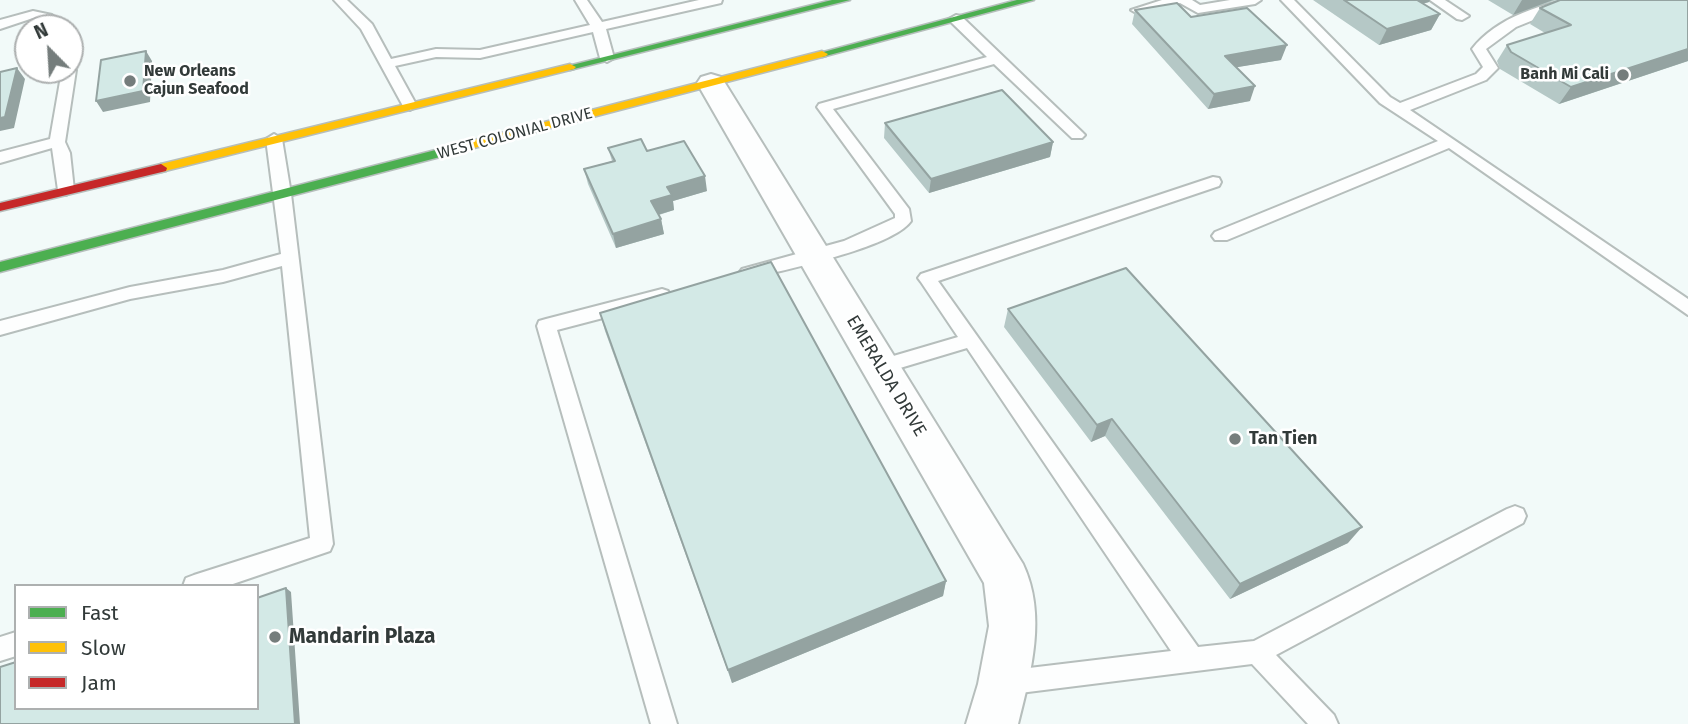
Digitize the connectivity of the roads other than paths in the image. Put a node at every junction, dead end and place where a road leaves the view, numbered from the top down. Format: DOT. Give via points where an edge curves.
graph roads {
  1 [pos="340,0"];
  2 [pos="581,0"];
  3 [pos="716,0"];
  4 [pos="841,0"];
  5 [pos="861,0"];
  6 [pos="1029,0"];
  7 [pos="1180,0"];
  8 [pos="1255,0"];
  9 [pos="1287,0"];
  10 [pos="1436,0"];
  11 [pos="1577,0"];
  12 [pos="1138,10"];
  13 [pos="1462,16"];
  14 [pos="956,19"];
  15 [pos="599,28"];
  16 [pos="749,40"];
  17 [pos="607,58"];
  18 [pos="997,59"];
  19 [pos="387,64"];
  20 [pos="715,74"];
  21 [pos="600,75"];
  22 [pos="67,84"];
  23 [pos="410,106"];
  24 [pos="1399,109"];
  25 [pos="529,113"];
  26 [pos="1077,135"];
  27 [pos="274,139"];
  28 [pos="57,142"];
  29 [pos="1450,142"];
  30 [pos="0,158"];
  31 [pos="357,175"];
  32 [pos="1213,183"];
  33 [pos="66,190"];
  34 [pos="284,194"];
  35 [pos="0,207"];
  36 [pos="1222,236"];
  37 [pos="814,255"];
  38 [pos="290,258"];
  39 [pos="0,267"];
  40 [pos="733,277"];
  41 [pos="680,291"];
  42 [pos="1688,308"];
  43 [pos="0,328"];
  44 [pos="971,340"];
  45 [pos="880,367"];
  46 [pos="1515,516"];
  47 [pos="200,584"];
  48 [pos="1257,652"];
  49 [pos="1192,660"];
  50 [pos="998,704"];
  51 [pos="664,724"];
  52 [pos="1325,724"];
  1 -- 19 [label="lane" via="367,27"];
  2 -- 15 [label="lane"];
  3 -- 15 [label="lane"];
  4 -- 17 [label="highway"];
  5 -- 16 [label="highway"];
  6 -- 14 [label="highway, WEST COLONIAL DRIVE"];
  7 -- 8 [label="lane" via="1198,9"];
  7 -- 12 [label="lane"];
  9 -- 24 [label="lane"];
  10 -- 13 [label="lane"];
  11 -- 24 [label="lane" via="1490,35 1479,48 1489,71"];
  14 -- 18 [label="lane"];
  14 -- 20 [label="highway, WEST COLONIAL DRIVE"];
  15 -- 17 [label="lane"];
  15 -- 19 [label="lane" via="480,54 436,53"];
  17 -- 21 [label="highway"];
  17 -- 23 [label="highway"];
  18 -- 26 [label="lane"];
  18 -- 37 [label="lane" via="824,107 903,220 892,229"];
  19 -- 23 [label="lane"];
  20 -- 31 [label="highway, WEST COLONIAL DRIVE"];
  20 -- 37 [label="street, EMERALDA DRIVE"];
  22 -- 28 [label="lane"];
  23 -- 27 [label="highway"];
  24 -- 29 [label="lane"];
  25 -- 31 [label="highway"];
  27 -- 33 [label="highway"];
  27 -- 34 [label="lane"];
  28 -- 30 [label="lane"];
  28 -- 33 [label="lane"];
  29 -- 36 [label="lane"];
  29 -- 42 [label="lane"];
  31 -- 34 [label="highway, WEST COLONIAL DRIVE"];
  32 -- 44 [label="lane" via="927,278"];
  33 -- 35 [label="highway"];
  34 -- 38 [label="lane"];
  34 -- 39 [label="highway, WEST COLONIAL DRIVE"];
  37 -- 40 [label="lane"];
  37 -- 45 [label="street, EMERALDA DRIVE"];
  38 -- 43 [label="lane" via="130,293"];
  38 -- 47 [label="lane" via="323,544"];
  41 -- 51 [label="lane" via="546,326"];
  44 -- 45 [label="lane"];
  44 -- 49 [label="lane"];
  45 -- 50 [label="street, EMERALDA DRIVE" via="1007,579 1013,626"];
  46 -- 48 [label="lane"];
  48 -- 49 [label="lane"];
  48 -- 52 [label="lane"];
  49 -- 50 [label="lane"];
}
